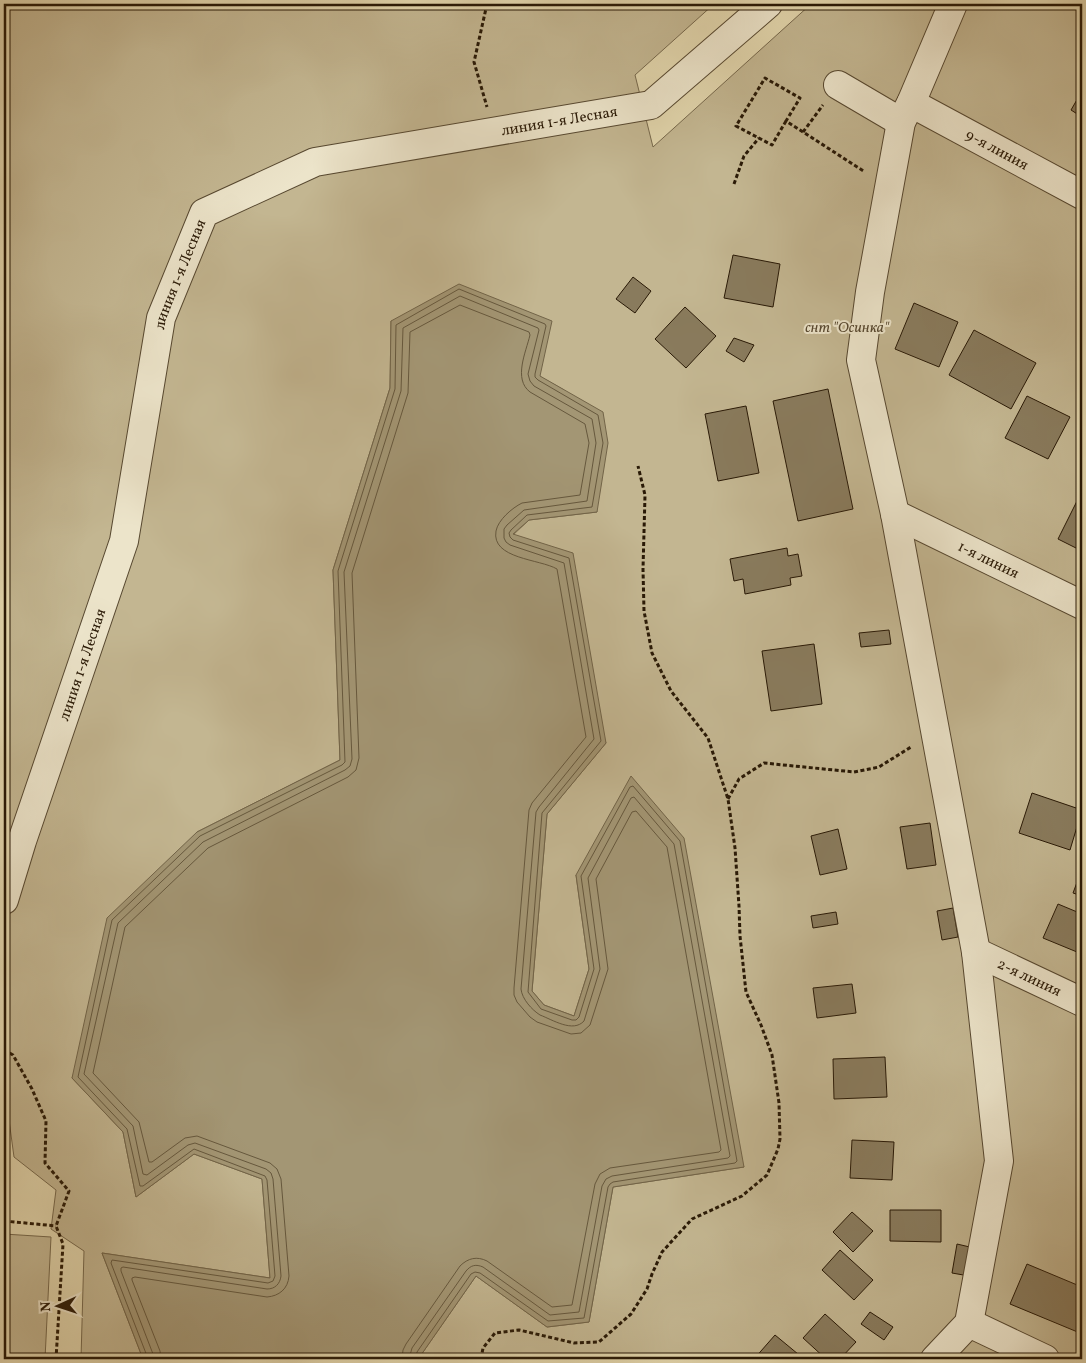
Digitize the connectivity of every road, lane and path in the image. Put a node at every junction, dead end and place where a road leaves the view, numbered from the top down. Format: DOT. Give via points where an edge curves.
graph roads {
  1 [pos="487,4"];
  2 [pos="768,4"];
  3 [pos="953,4"];
  4 [pos="838,85"];
  5 [pos="906,112"];
  6 [pos="786,121"];
  7 [pos="494,132"];
  8 [pos="803,132"];
  9 [pos="759,138"];
  10 [pos="734,184"];
  11 [pos="889,187"];
  12 [pos="1082,195"];
  13 [pos="638,466"];
  14 [pos="895,514"];
  15 [pos="1082,604"];
  16 [pos="935,731"];
  17 [pos="728,799"];
  18 [pos="4,900"];
  19 [pos="976,952"];
  20 [pos="1082,1002"];
  21 [pos="4,1050"];
  22 [pos="4,1221"];
  23 [pos="56,1226"];
  24 [pos="969,1323"];
  25 [pos="56,1359"];
  26 [pos="481,1359"];
  27 [pos="935,1359"];
  28 [pos="1045,1359"];
  1 -- 7 [label="path" via="474,62"];
  2 -- 7 [label="street, линия 1-я Лесная" via="651,105"];
  3 -- 5 [label="street"];
  4 -- 5 [label="street, 9-я линия"];
  4 -- 8 [label="path"];
  5 -- 11 [label="street"];
  5 -- 12 [label="street, 9-я линия"];
  6 -- 8 [label="path"];
  6 -- 9 [label="path" via="772,145"];
  6 -- 9 [label="path" via="800,98 765,78 736,126"];
  7 -- 18 [label="street, линия 1-я Лесная" via="315,162 204,213 161,318 124,542"];
  8 -- 11 [label="path"];
  9 -- 10 [label="path" via="744,156"];
  11 -- 14 [label="street" via="861,360"];
  13 -- 17 [label="path" via="645,495 644,611 652,653 671,691 708,738"];
  14 -- 15 [label="street, 1-я линия"];
  14 -- 16 [label="street"];
  16 -- 17 [label="path" via="879,767 854,772 764,763 739,779"];
  16 -- 19 [label="street"];
  17 -- 26 [label="path" via="746,992 772,1055 780,1104 780,1139 767,1175 742,1196 692,1219 662,1252 647,1289 631,1314 599,1342 574,1342 518,1330 495,1333 483,1348"];
  19 -- 20 [label="street, 2-я линия"];
  19 -- 24 [label="street" via="999,1161"];
  21 -- 23 [label="path" via="13,1055 32,1089 46,1121 45,1163 68,1191"];
  22 -- 23 [label="path"];
  23 -- 25 [label="path" via="63,1244"];
  24 -- 27 [label="street"];
  24 -- 28 [label="street"];
}
